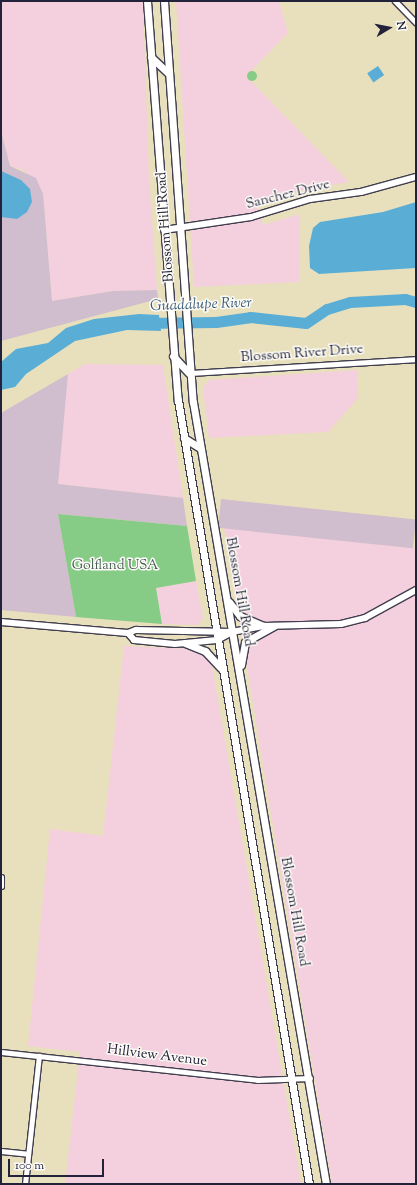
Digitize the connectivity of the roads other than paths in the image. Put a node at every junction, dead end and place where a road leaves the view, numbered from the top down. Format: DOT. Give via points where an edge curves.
graph roads {
  1 [pos="147,1"];
  2 [pos="164,1"];
  3 [pos="395,1"];
  4 [pos="416,23"];
  5 [pos="151,57"];
  6 [pos="168,73"];
  7 [pos="416,177"];
  8 [pos="178,226"];
  9 [pos="164,230"];
  10 [pos="173,353"];
  11 [pos="416,359"];
  12 [pos="189,373"];
  13 [pos="183,438"];
  14 [pos="200,448"];
  15 [pos="416,590"];
  16 [pos="228,601"];
  17 [pos="1,622"];
  18 [pos="264,626"];
  19 [pos="274,626"];
  20 [pos="215,629"];
  21 [pos="232,632"];
  22 [pos="128,633"];
  23 [pos="217,640"];
  24 [pos="185,643"];
  25 [pos="222,669"];
  26 [pos="240,675"];
  27 [pos="2,877"];
  28 [pos="1,886"];
  29 [pos="1,1052"];
  30 [pos="39,1056"];
  31 [pos="310,1078"];
  32 [pos="293,1080"];
  33 [pos="1,1151"];
  34 [pos="28,1154"];
  35 [pos="25,1184"];
  36 [pos="309,1184"];
  37 [pos="326,1184"];
  1 -- 5 [label="main road, Blossom Hill Road"];
  2 -- 6 [label="main road, Blossom Hill Road"];
  3 -- 4 [label="street"];
  5 -- 6 [label="main road"];
  5 -- 9 [label="main road, Blossom Hill Road"];
  6 -- 8 [label="main road, Blossom Hill Road"];
  7 -- 8 [label="street, Sanchez Drive" via="361,192 310,199 251,217"];
  8 -- 9 [label="street, Sanchez Drive"];
  8 -- 12 [label="main road, Blossom Hill Road"];
  9 -- 10 [label="main road, Blossom Hill Road"];
  10 -- 12 [label="main road"];
  10 -- 13 [label="main road, Blossom Hill Road"];
  11 -- 12 [label="street, Blossom River Drive"];
  12 -- 14 [label="main road, Blossom Hill Road"];
  13 -- 14 [label="main road"];
  13 -- 20 [label="main road, Blossom Hill Road"];
  14 -- 16 [label="main road, Blossom Hill Road"];
  15 -- 19 [label="street" via="370,615 341,624"];
  16 -- 18 [label="main road" via="240,616"];
  16 -- 21 [label="main road, Blossom Hill Road"];
  17 -- 22 [label="street"];
  18 -- 19 [label="street"];
  18 -- 21 [label="street"];
  19 -- 26 [label="main road" via="245,642"];
  20 -- 21 [label="street"];
  20 -- 22 [label="street" via="180,633 136,630"];
  20 -- 23 [label="main road, Blossom Hill Road"];
  21 -- 23 [label="street"];
  21 -- 26 [label="main road, Blossom Hill Road"];
  22 -- 24 [label="street" via="134,640"];
  23 -- 24 [label="street"];
  23 -- 25 [label="main road, Blossom Hill Road"];
  24 -- 25 [label="main road" via="206,651"];
  25 -- 32 [label="main road, Blossom Hill Road"];
  26 -- 31 [label="main road, Blossom Hill Road"];
  27 -- 28 [label="street"];
  29 -- 30 [label="street, Hillview Avenue"];
  30 -- 32 [label="street, Hillview Avenue"];
  30 -- 34 [label="street"];
  31 -- 32 [label="street, Hillview Avenue"];
  31 -- 37 [label="main road, Blossom Hill Road"];
  32 -- 36 [label="main road, Blossom Hill Road"];
  33 -- 34 [label="street"];
  34 -- 35 [label="street"];
}
